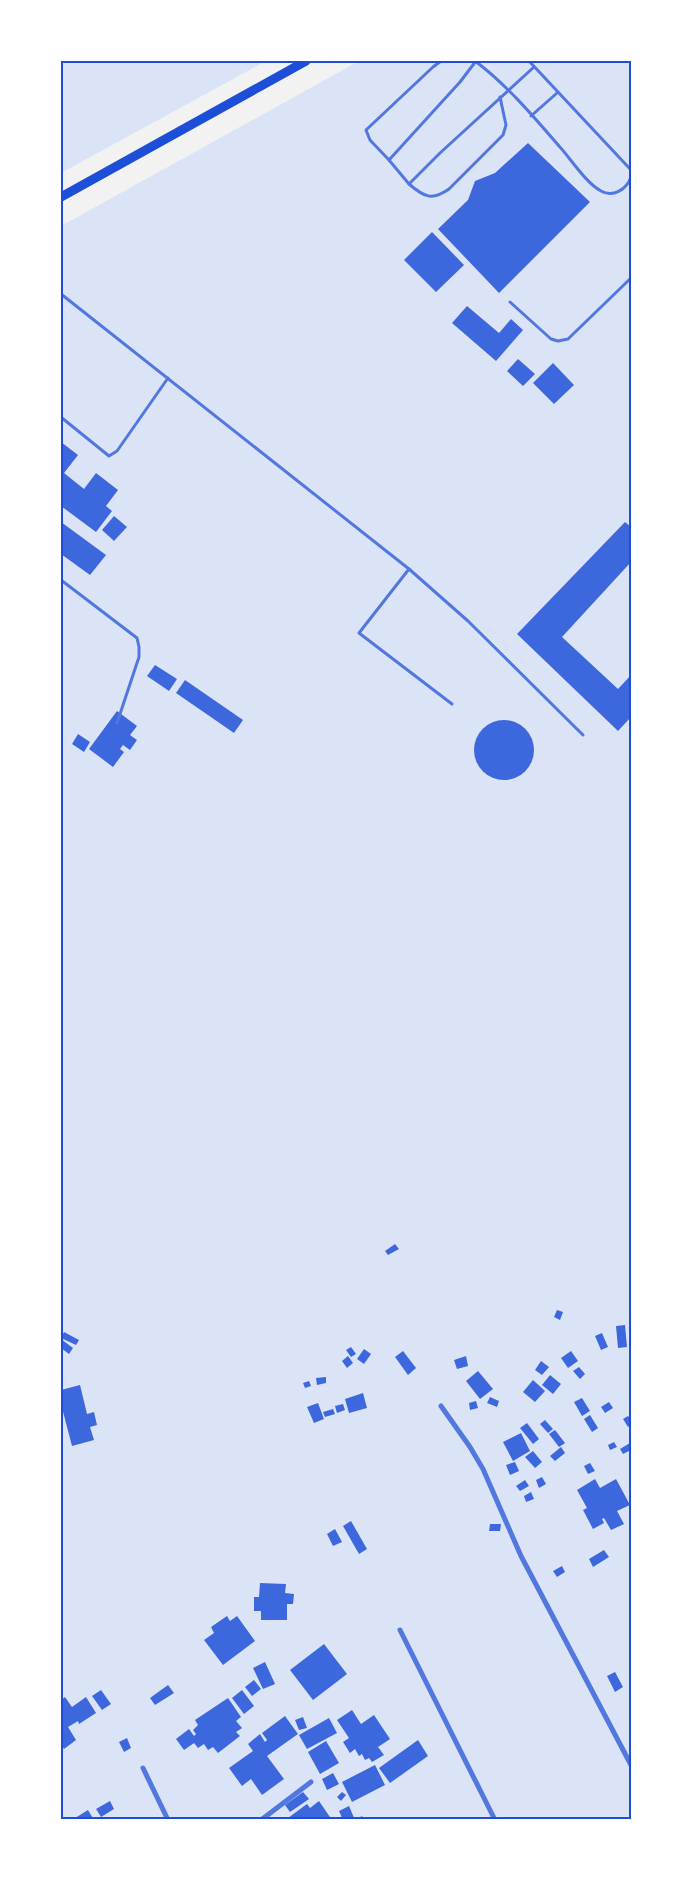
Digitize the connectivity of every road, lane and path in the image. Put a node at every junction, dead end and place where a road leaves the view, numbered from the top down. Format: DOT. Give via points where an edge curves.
graph roads {
  1 [pos="306,61"];
  2 [pos="441,61"];
  3 [pos="476,61"];
  4 [pos="529,61"];
  5 [pos="534,67"];
  6 [pos="508,90"];
  7 [pos="557,93"];
  8 [pos="500,97"];
  9 [pos="531,116"];
  10 [pos="389,160"];
  11 [pos="631,170"];
  12 [pos="631,177"];
  13 [pos="409,184"];
  14 [pos="61,197"];
  15 [pos="631,278"];
  16 [pos="61,294"];
  17 [pos="510,302"];
  18 [pos="168,378"];
  19 [pos="62,418"];
  20 [pos="409,569"];
  21 [pos="61,580"];
  22 [pos="452,704"];
  23 [pos="117,723"];
  24 [pos="583,735"];
  25 [pos="441,1406"];
  26 [pos="400,1630"];
  27 [pos="631,1765"];
  28 [pos="143,1768"];
  29 [pos="311,1782"];
  30 [pos="168,1820"];
  31 [pos="261,1820"];
  32 [pos="496,1820"];
  1 -- 14 [label="main road"];
  2 -- 10 [label="lane" via="366,130 370,140"];
  3 -- 6 [label="lane"];
  3 -- 10 [label="lane"];
  4 -- 5 [label="lane"];
  5 -- 6 [label="lane"];
  5 -- 7 [label="lane"];
  6 -- 8 [label="lane"];
  6 -- 9 [label="lane"];
  7 -- 9 [label="lane"];
  7 -- 11 [label="lane"];
  8 -- 13 [label="lane"];
  8 -- 13 [label="lane" via="506,125 503,135 449,189 428,197"];
  9 -- 12 [label="lane" via="602,192 608,194 623,190"];
  10 -- 13 [label="lane"];
  15 -- 17 [label="lane" via="563,341 551,339"];
  16 -- 18 [label="lane"];
  18 -- 19 [label="lane" via="117,451 109,456"];
  18 -- 20 [label="lane"];
  20 -- 22 [label="lane" via="359,633"];
  20 -- 24 [label="lane" via="468,621"];
  21 -- 23 [label="lane" via="137,638 139,657"];
  25 -- 27 [label="street" via="483,1469 521,1556"];
  26 -- 32 [label="street"];
  28 -- 30 [label="street"];
  29 -- 31 [label="street"];
}
